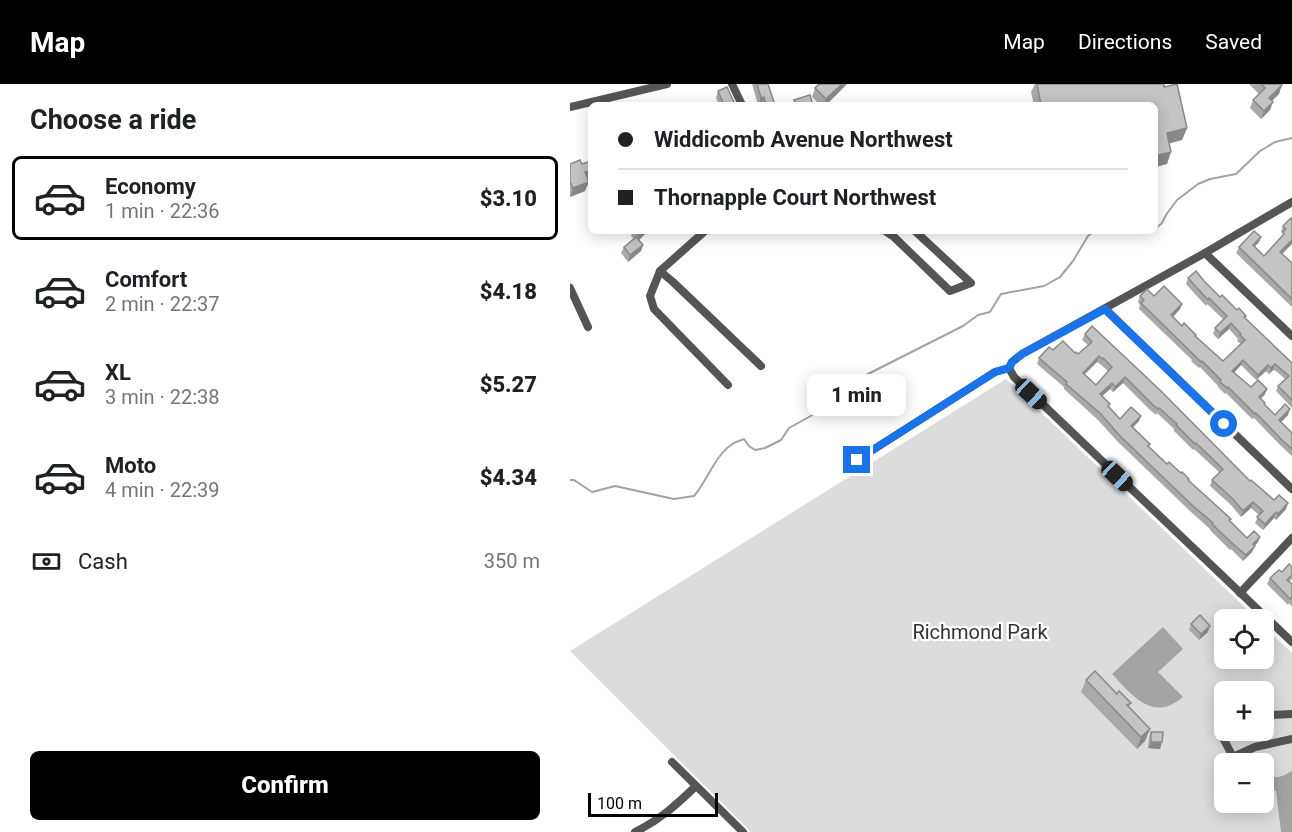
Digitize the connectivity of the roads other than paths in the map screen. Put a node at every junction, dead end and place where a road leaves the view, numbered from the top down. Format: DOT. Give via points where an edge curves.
graph roads {
  1 [pos="667,84"];
  2 [pos="732,84"];
  3 [pos="591,102"];
  4 [pos="740,102"];
  5 [pos="588,103"];
  6 [pos="570,107"];
  7 [pos="1292,202"];
  8 [pos="702,234"];
  9 [pos="890,234"];
  10 [pos="918,234"];
  11 [pos="1206,253"];
  12 [pos="660,271"];
  13 [pos="570,288"];
  14 [pos="1105,309"];
  15 [pos="588,327"];
  16 [pos="1292,336"];
  17 [pos="761,366"];
  18 [pos="1009,368"];
  19 [pos="728,385"];
  20 [pos="857,460"];
  21 [pos="1292,489"];
  22 [pos="1292,538"];
  23 [pos="1240,593"];
  24 [pos="1292,642"];
  25 [pos="1292,714"];
  26 [pos="1274,715"];
  27 [pos="1292,739"];
  28 [pos="1225,741"];
  29 [pos="672,762"];
  30 [pos="696,786"];
  31 [pos="635,832"];
  32 [pos="743,832"];
  1 -- 3 [label="street"];
  2 -- 4 [label="street"];
  5 -- 6 [label="street"];
  7 -- 11 [label="street"];
  8 -- 12 [label="street"];
  9 -- 10 [label="street" via="950,291 971,283"];
  11 -- 14 [label="street"];
  11 -- 16 [label="street"];
  12 -- 17 [label="street"];
  12 -- 19 [label="street" via="650,296 654,309"];
  13 -- 15 [label="street"];
  14 -- 18 [label="street" via="1022,354"];
  14 -- 21 [label="street"];
  18 -- 20 [label="street" via="995,372"];
  18 -- 23 [label="street"];
  22 -- 23 [label="street"];
  23 -- 24 [label="street"];
  25 -- 26 [label="street"];
  27 -- 28 [label="street" via="1255,747 1233,757"];
  29 -- 30 [label="street"];
  30 -- 31 [label="street" via="667,813"];
  30 -- 32 [label="street"];
}
